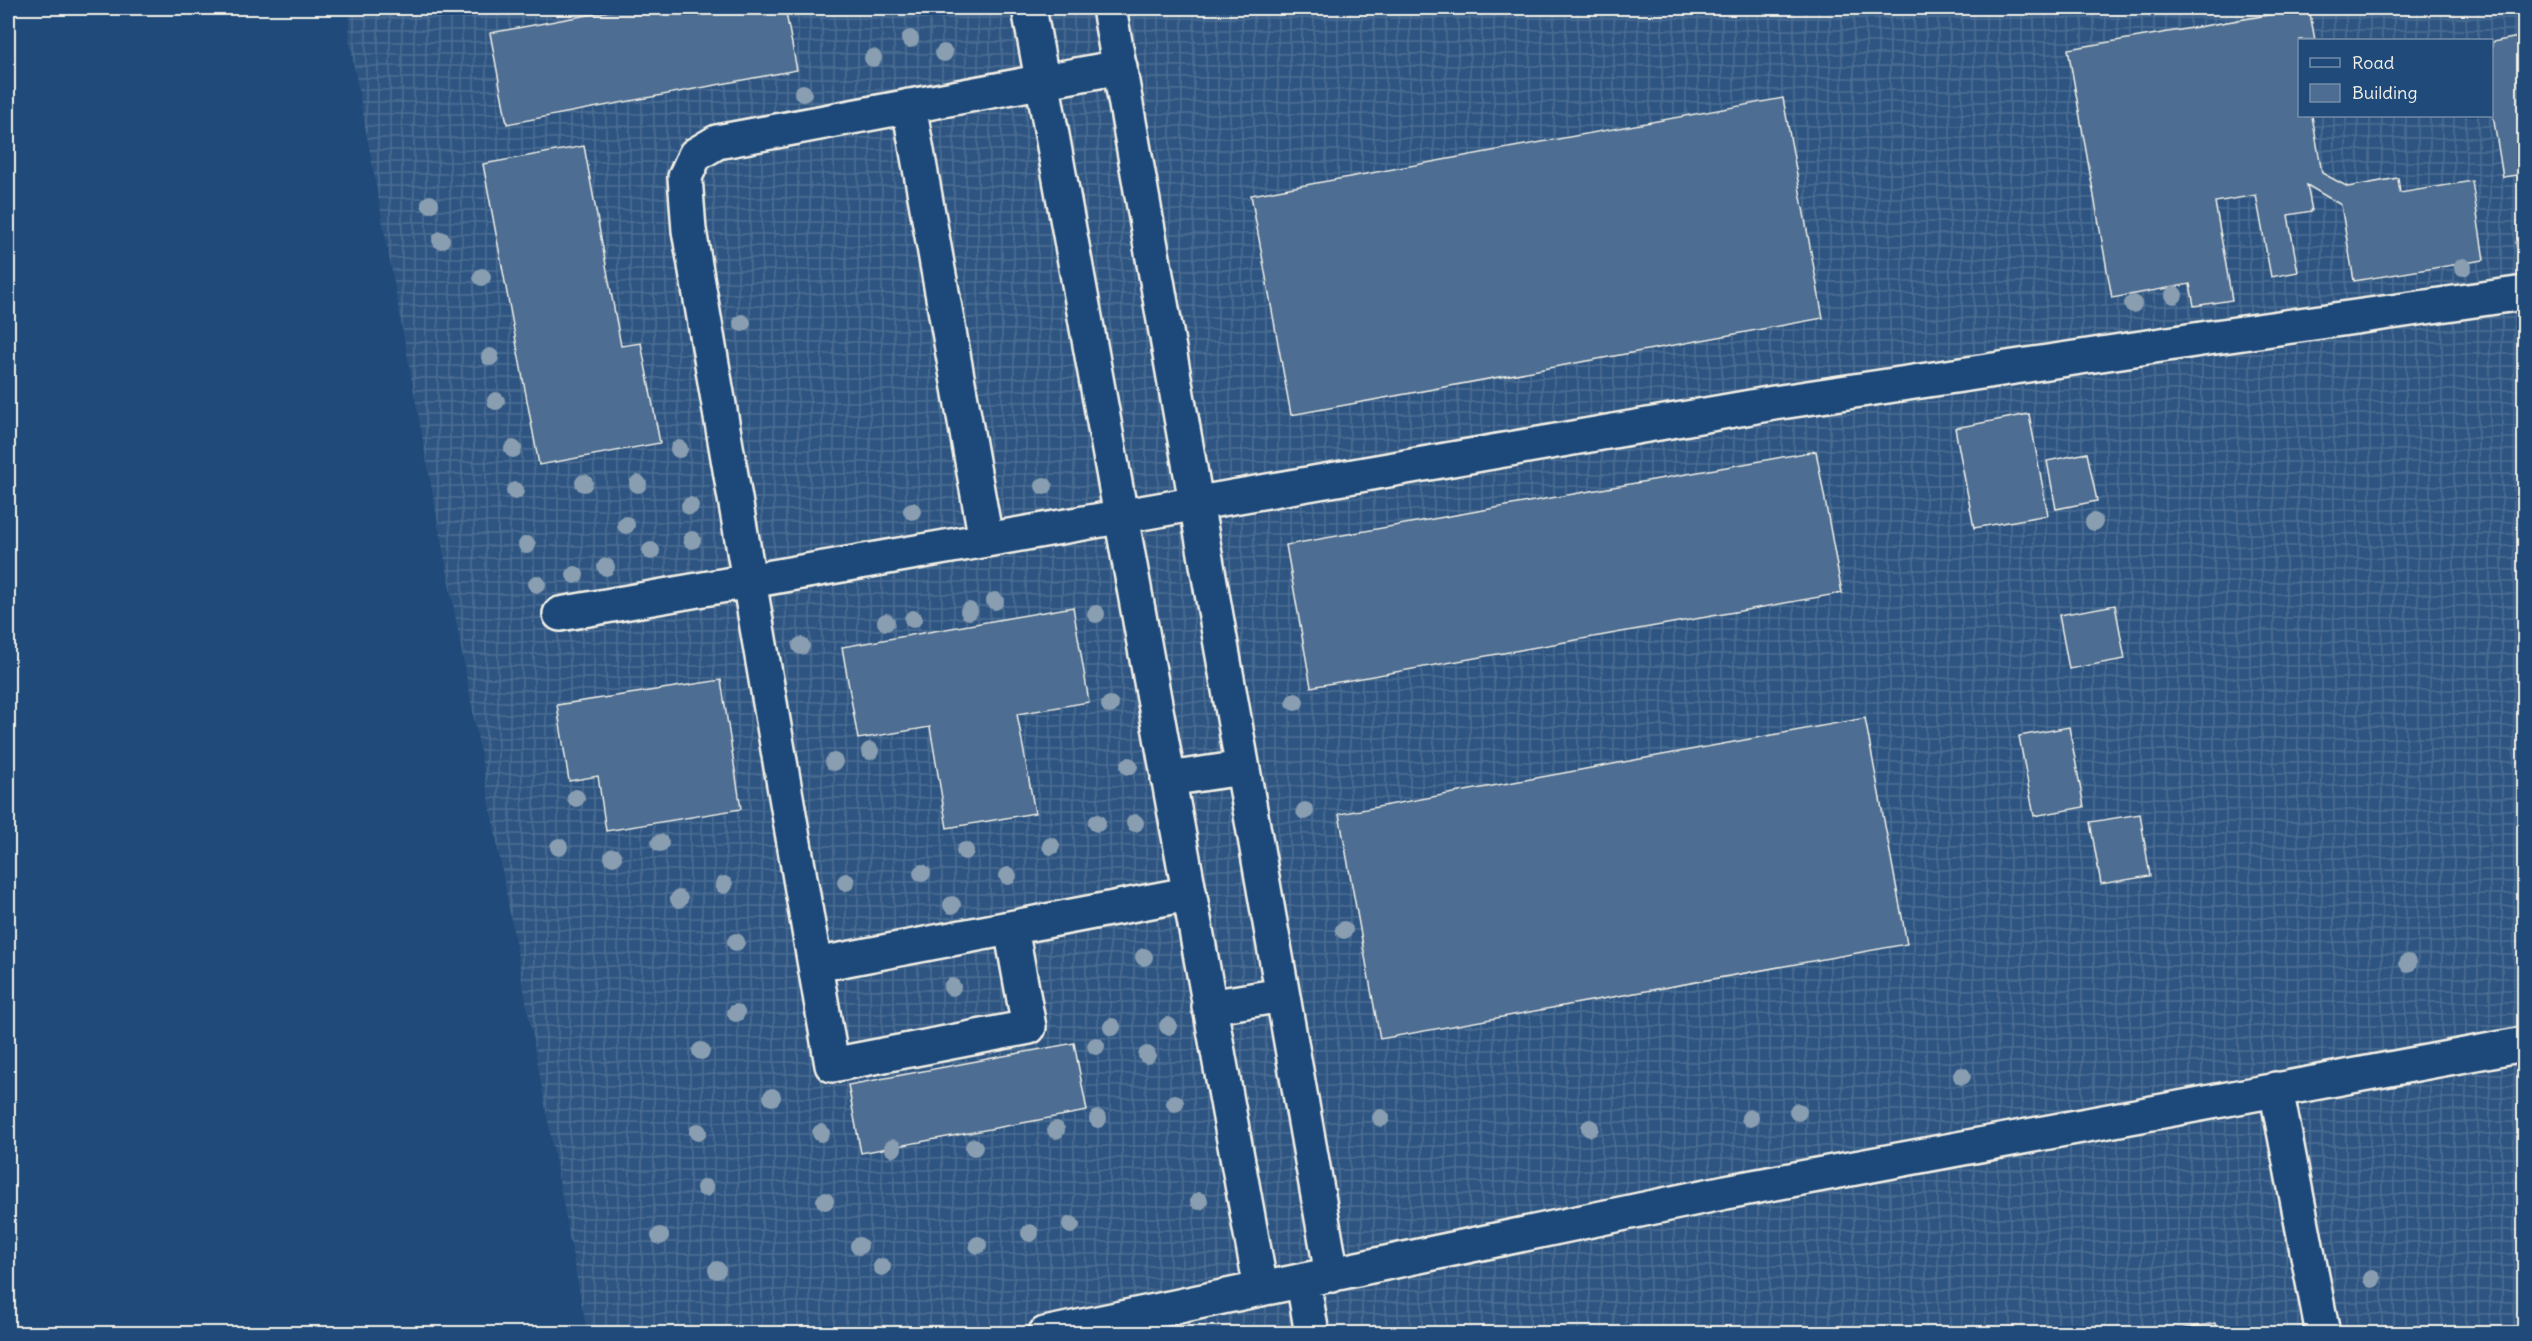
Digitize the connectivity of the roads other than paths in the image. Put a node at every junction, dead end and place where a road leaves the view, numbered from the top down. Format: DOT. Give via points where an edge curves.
graph roads {
  1 [pos="1029,8"];
  2 [pos="1109,8"];
  3 [pos="1120,67"];
  4 [pos="1042,81"];
  5 [pos="909,106"];
  6 [pos="2524,293"];
  7 [pos="1196,503"];
  8 [pos="1121,516"];
  9 [pos="986,540"];
  10 [pos="749,581"];
  11 [pos="560,614"];
  12 [pos="1242,768"];
  13 [pos="1168,779"];
  14 [pos="1188,894"];
  15 [pos="1011,928"];
  16 [pos="815,965"];
  17 [pos="1282,995"];
  18 [pos="1209,1007"];
  19 [pos="2524,1044"];
  20 [pos="2276,1089"];
  21 [pos="1317,1278"];
  22 [pos="1261,1289"];
  23 [pos="1045,1334"];
  24 [pos="1312,1334"];
  25 [pos="2323,1334"];
  1 -- 4 [label="lane"];
  2 -- 3 [label="lane"];
  3 -- 4 [label="lane"];
  3 -- 7 [label="lane"];
  4 -- 5 [label="lane"];
  4 -- 8 [label="lane"];
  5 -- 9 [label="lane"];
  5 -- 10 [label="lane" via="717,142 695,156 685,177 689,230"];
  6 -- 7 [label="lane" via="1774,403"];
  7 -- 8 [label="lane"];
  7 -- 12 [label="lane"];
  8 -- 9 [label="lane"];
  8 -- 13 [label="lane"];
  9 -- 10 [label="lane"];
  10 -- 11 [label="lane"];
  10 -- 16 [label="lane"];
  12 -- 13 [label="lane"];
  12 -- 17 [label="lane"];
  13 -- 14 [label="lane"];
  14 -- 15 [label="lane"];
  14 -- 18 [label="lane"];
  15 -- 16 [label="lane"];
  15 -- 16 [label="lane" via="1029,1027 832,1065"];
  17 -- 18 [label="lane"];
  17 -- 21 [label="lane"];
  18 -- 22 [label="lane"];
  19 -- 20 [label="lane"];
  20 -- 21 [label="lane" via="1726,1192"];
  20 -- 25 [label="lane"];
  21 -- 22 [label="lane"];
  21 -- 24 [label="lane"];
  22 -- 23 [label="lane"];
}
